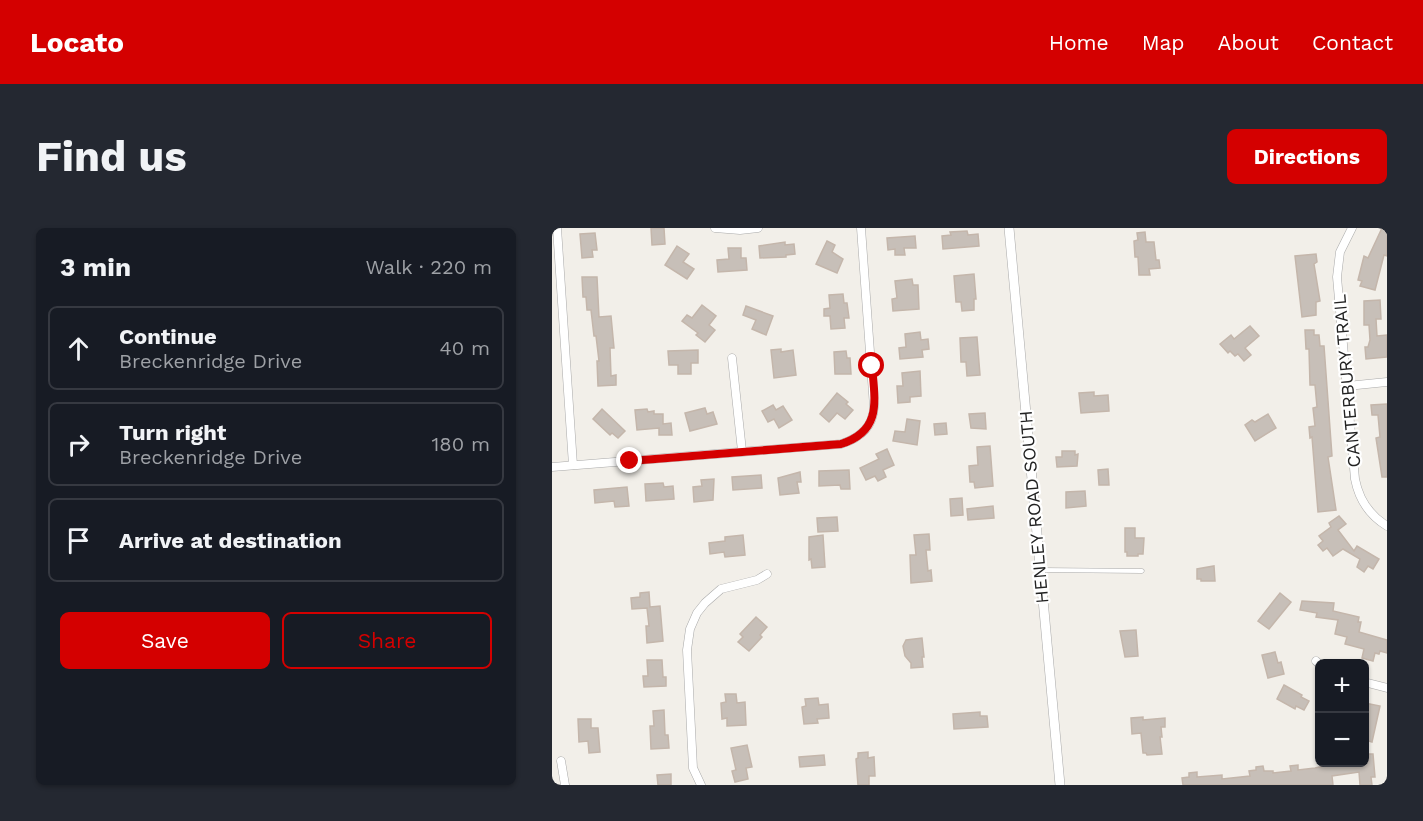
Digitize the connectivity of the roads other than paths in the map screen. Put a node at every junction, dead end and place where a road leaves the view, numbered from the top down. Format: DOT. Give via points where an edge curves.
graph roads {
  1 [pos="557,228"];
  2 [pos="715,228"];
  3 [pos="758,228"];
  4 [pos="861,228"];
  5 [pos="1009,228"];
  6 [pos="1352,228"];
  7 [pos="732,358"];
  8 [pos="1387,382"];
  9 [pos="1347,386"];
  10 [pos="742,452"];
  11 [pos="573,465"];
  12 [pos="552,467"];
  13 [pos="1387,526"];
  14 [pos="1040,570"];
  15 [pos="1142,571"];
  16 [pos="766,574"];
  17 [pos="1369,683"];
  18 [pos="1387,688"];
  19 [pos="561,761"];
  20 [pos="565,785"];
  21 [pos="701,785"];
  22 [pos="1060,785"];
  1 -- 11 [label="street"];
  2 -- 3 [label="street"];
  4 -- 10 [label="street" via="873,418 864,432 841,444"];
  5 -- 14 [label="street, HENLEY ROAD SOUTH"];
  6 -- 9 [label="street, CANTERBURY TRAIL" via="1340,252 1337,277"];
  7 -- 10 [label="street"];
  8 -- 9 [label="street"];
  9 -- 13 [label="street, CANTERBURY TRAIL" via="1357,486 1368,511"];
  10 -- 11 [label="street"];
  11 -- 12 [label="street"];
  14 -- 15 [label="lane"];
  14 -- 22 [label="street, HENLEY ROAD SOUTH"];
  16 -- 21 [label="street" via="721,589 701,608 690,629 687,650 693,768"];
  17 -- 18 [label="street"];
  19 -- 20 [label="street"];
}
